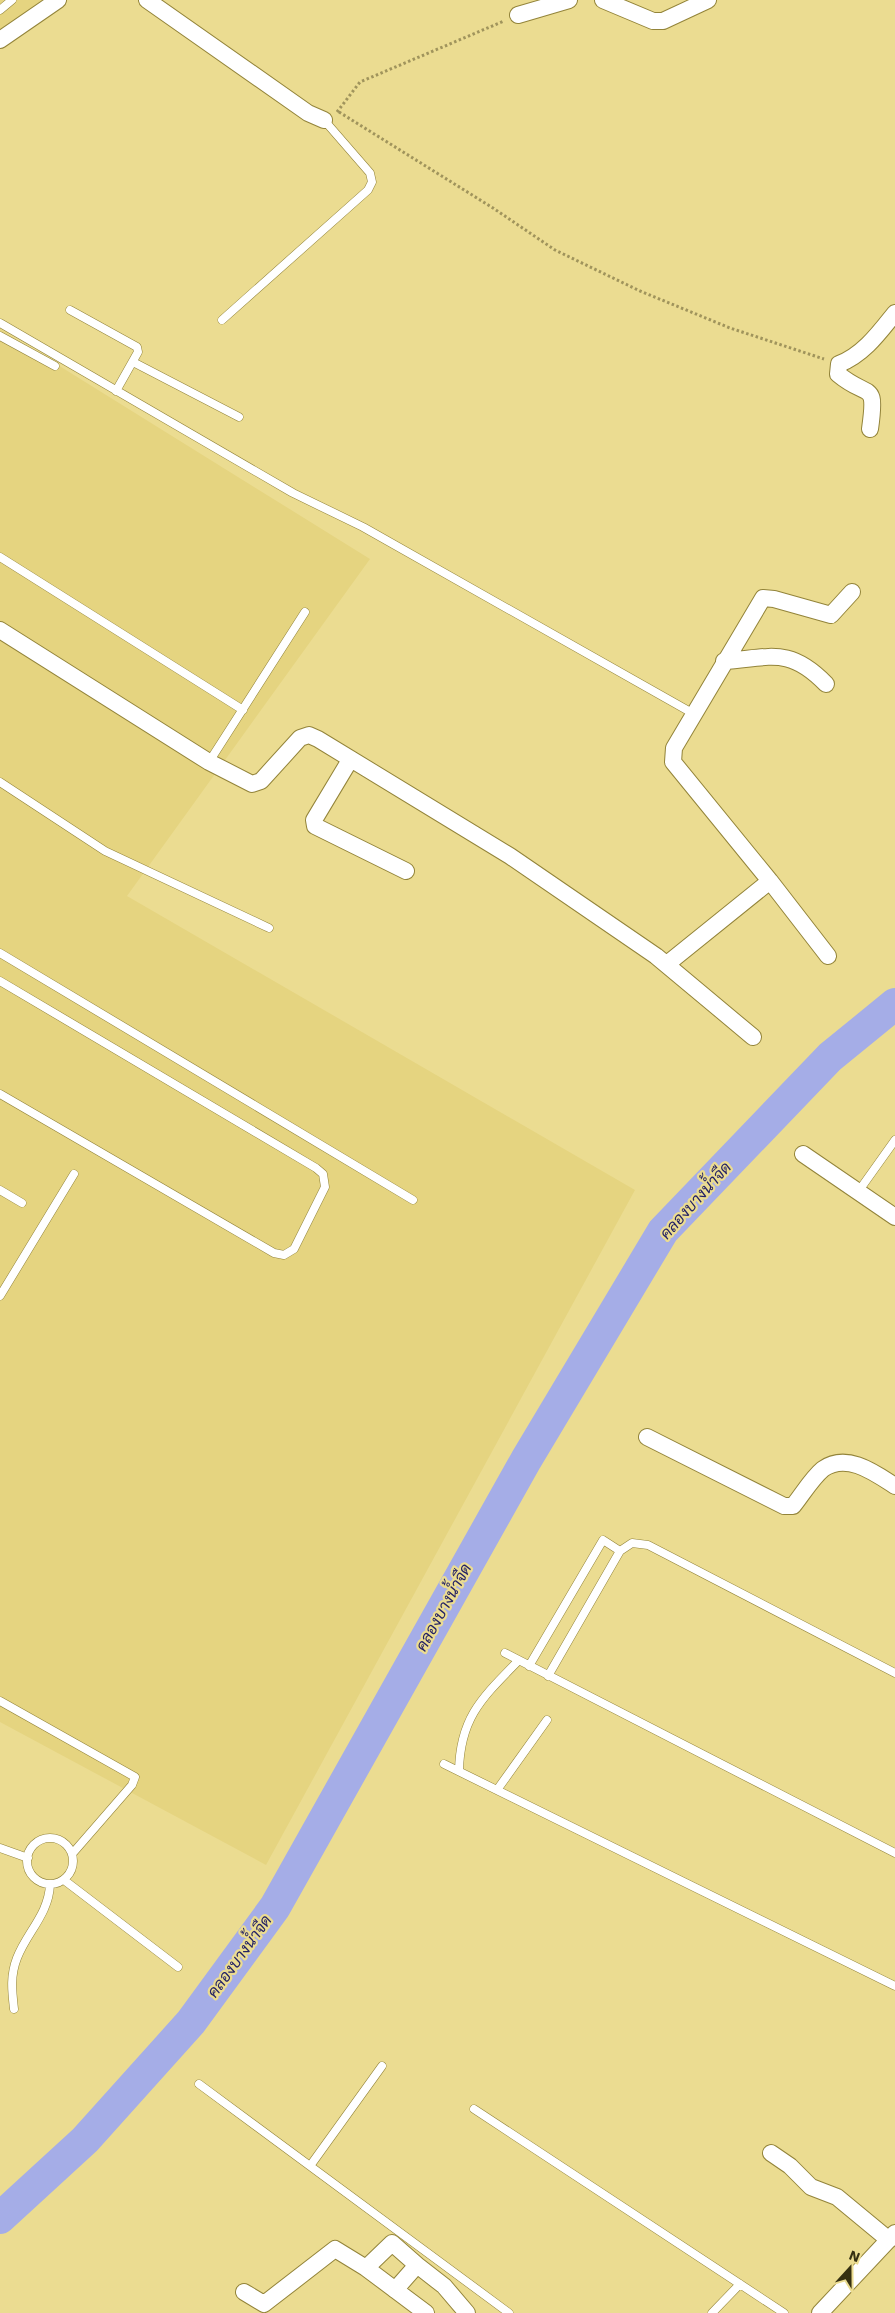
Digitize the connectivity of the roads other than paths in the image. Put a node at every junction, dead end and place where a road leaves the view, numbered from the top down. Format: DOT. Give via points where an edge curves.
graph roads {
  1 [pos="12,0"];
  2 [pos="58,0"];
  3 [pos="147,0"];
  4 [pos="569,0"];
  5 [pos="604,0"];
  6 [pos="708,0"];
  7 [pos="0,10"];
  8 [pos="518,15"];
  9 [pos="0,40"];
  10 [pos="331,115"];
  11 [pos="70,310"];
  12 [pos="895,314"];
  13 [pos="222,320"];
  14 [pos="0,323"];
  15 [pos="0,336"];
  16 [pos="133,362"];
  17 [pos="55,366"];
  18 [pos="116,391"];
  19 [pos="239,417"];
  20 [pos="870,429"];
  21 [pos="0,557"];
  22 [pos="852,592"];
  23 [pos="305,612"];
  24 [pos="0,630"];
  25 [pos="724,661"];
  26 [pos="826,684"];
  27 [pos="244,710"];
  28 [pos="694,714"];
  29 [pos="350,760"];
  30 [pos="209,762"];
  31 [pos="0,782"];
  32 [pos="406,871"];
  33 [pos="770,881"];
  34 [pos="268,928"];
  35 [pos="0,953"];
  36 [pos="828,956"];
  37 [pos="667,964"];
  38 [pos="0,981"];
  39 [pos="753,1037"];
  40 [pos="0,1094"];
  41 [pos="895,1140"];
  42 [pos="803,1154"];
  43 [pos="74,1174"];
  44 [pos="0,1190"];
  45 [pos="858,1192"];
  46 [pos="413,1200"];
  47 [pos="22,1203"];
  48 [pos="895,1217"];
  49 [pos="0,1296"];
  50 [pos="647,1437"];
  51 [pos="895,1486"];
  52 [pos="620,1551"];
  53 [pos="504,1653"];
  54 [pos="518,1661"];
  55 [pos="529,1666"];
  56 [pos="895,1673"];
  57 [pos="548,1676"];
  58 [pos="0,1701"];
  59 [pos="547,1720"];
  60 [pos="444,1764"];
  61 [pos="458,1771"];
  62 [pos="497,1790"];
  63 [pos="0,1848"];
  64 [pos="895,1853"];
  65 [pos="72,1854"];
  66 [pos="28,1858"];
  67 [pos="64,1880"];
  68 [pos="50,1884"];
  69 [pos="178,1967"];
  70 [pos="895,1986"];
  71 [pos="14,2009"];
  72 [pos="382,2066"];
  73 [pos="199,2084"];
  74 [pos="474,2108"];
  75 [pos="771,2153"];
  76 [pos="310,2166"];
  77 [pos="892,2237"];
  78 [pos="417,2265"];
  79 [pos="366,2268"];
  80 [pos="740,2284"];
  81 [pos="395,2290"];
  82 [pos="244,2292"];
  83 [pos="426,2313"];
  84 [pos="467,2313"];
  85 [pos="509,2313"];
  86 [pos="712,2313"];
  87 [pos="784,2313"];
  88 [pos="820,2313"];
  1 -- 7 [label="lane"];
  2 -- 9 [label="street"];
  3 -- 10 [label="street" via="308,113"];
  4 -- 8 [label="street"];
  5 -- 6 [label="street" via="654,21 663,21"];
  10 -- 13 [label="lane" via="370,173 372,182 368,190"];
  11 -- 16 [label="lane" via="138,346"];
  12 -- 20 [label="street" via="862,350 850,360 838,364 838,374 870,393 874,401"];
  14 -- 18 [label="lane"];
  15 -- 17 [label="lane"];
  16 -- 18 [label="lane"];
  16 -- 19 [label="lane"];
  18 -- 28 [label="lane" via="293,493 363,527 528,618"];
  21 -- 27 [label="lane"];
  22 -- 25 [label="street" via="831,615 763,598"];
  23 -- 27 [label="lane"];
  24 -- 30 [label="street"];
  25 -- 26 [label="street" via="771,655 788,658 813,670"];
  25 -- 28 [label="street"];
  27 -- 30 [label="lane"];
  28 -- 33 [label="street" via="674,748 673,762"];
  29 -- 30 [label="street" via="309,735 300,738 261,781 252,784"];
  29 -- 32 [label="street" via="318,812 315,826"];
  29 -- 37 [label="street" via="510,856"];
  31 -- 34 [label="lane" via="105,851"];
  33 -- 36 [label="street"];
  33 -- 37 [label="street"];
  35 -- 46 [label="lane"];
  37 -- 39 [label="street"];
  38 -- 40 [label="lane" via="316,1168 323,1174 325,1187 294,1249 284,1255 274,1253"];
  41 -- 45 [label="lane"];
  42 -- 45 [label="street"];
  43 -- 49 [label="lane"];
  44 -- 47 [label="lane"];
  45 -- 48 [label="street"];
  50 -- 51 [label="street" via="784,1506 793,1506 824,1469 844,1462 866,1468"];
  52 -- 55 [label="lane" via="603,1540"];
  52 -- 56 [label="lane" via="632,1543 648,1545"];
  52 -- 57 [label="lane"];
  53 -- 54 [label="lane"];
  54 -- 55 [label="lane"];
  54 -- 61 [label="lane" via="479,1701 464,1733"];
  55 -- 57 [label="lane"];
  57 -- 64 [label="lane"];
  58 -- 65 [label="lane" via="135,1778"];
  59 -- 62 [label="lane"];
  60 -- 61 [label="lane"];
  61 -- 62 [label="lane"];
  62 -- 70 [label="lane"];
  63 -- 66 [label="lane"];
  65 -- 66 [label="lane" via="64,1843 52,1839 39,1842"];
  65 -- 67 [label="lane" via="72,1868"];
  66 -- 68 [label="lane" via="31,1873 36,1879"];
  67 -- 68 [label="lane"];
  67 -- 69 [label="lane"];
  68 -- 71 [label="lane" via="43,1914 17,1958 10,1983"];
  72 -- 76 [label="lane"];
  73 -- 76 [label="lane"];
  74 -- 80 [label="lane"];
  75 -- 77 [label="street" via="811,2186 837,2197"];
  76 -- 85 [label="lane"];
  77 -- 88 [label="street"];
  78 -- 79 [label="street" via="392,2243"];
  78 -- 81 [label="street"];
  78 -- 84 [label="street" via="444,2286"];
  79 -- 81 [label="street"];
  79 -- 82 [label="street" via="335,2248 264,2304"];
  80 -- 86 [label="lane"];
  80 -- 87 [label="lane"];
  81 -- 83 [label="street"];
}
